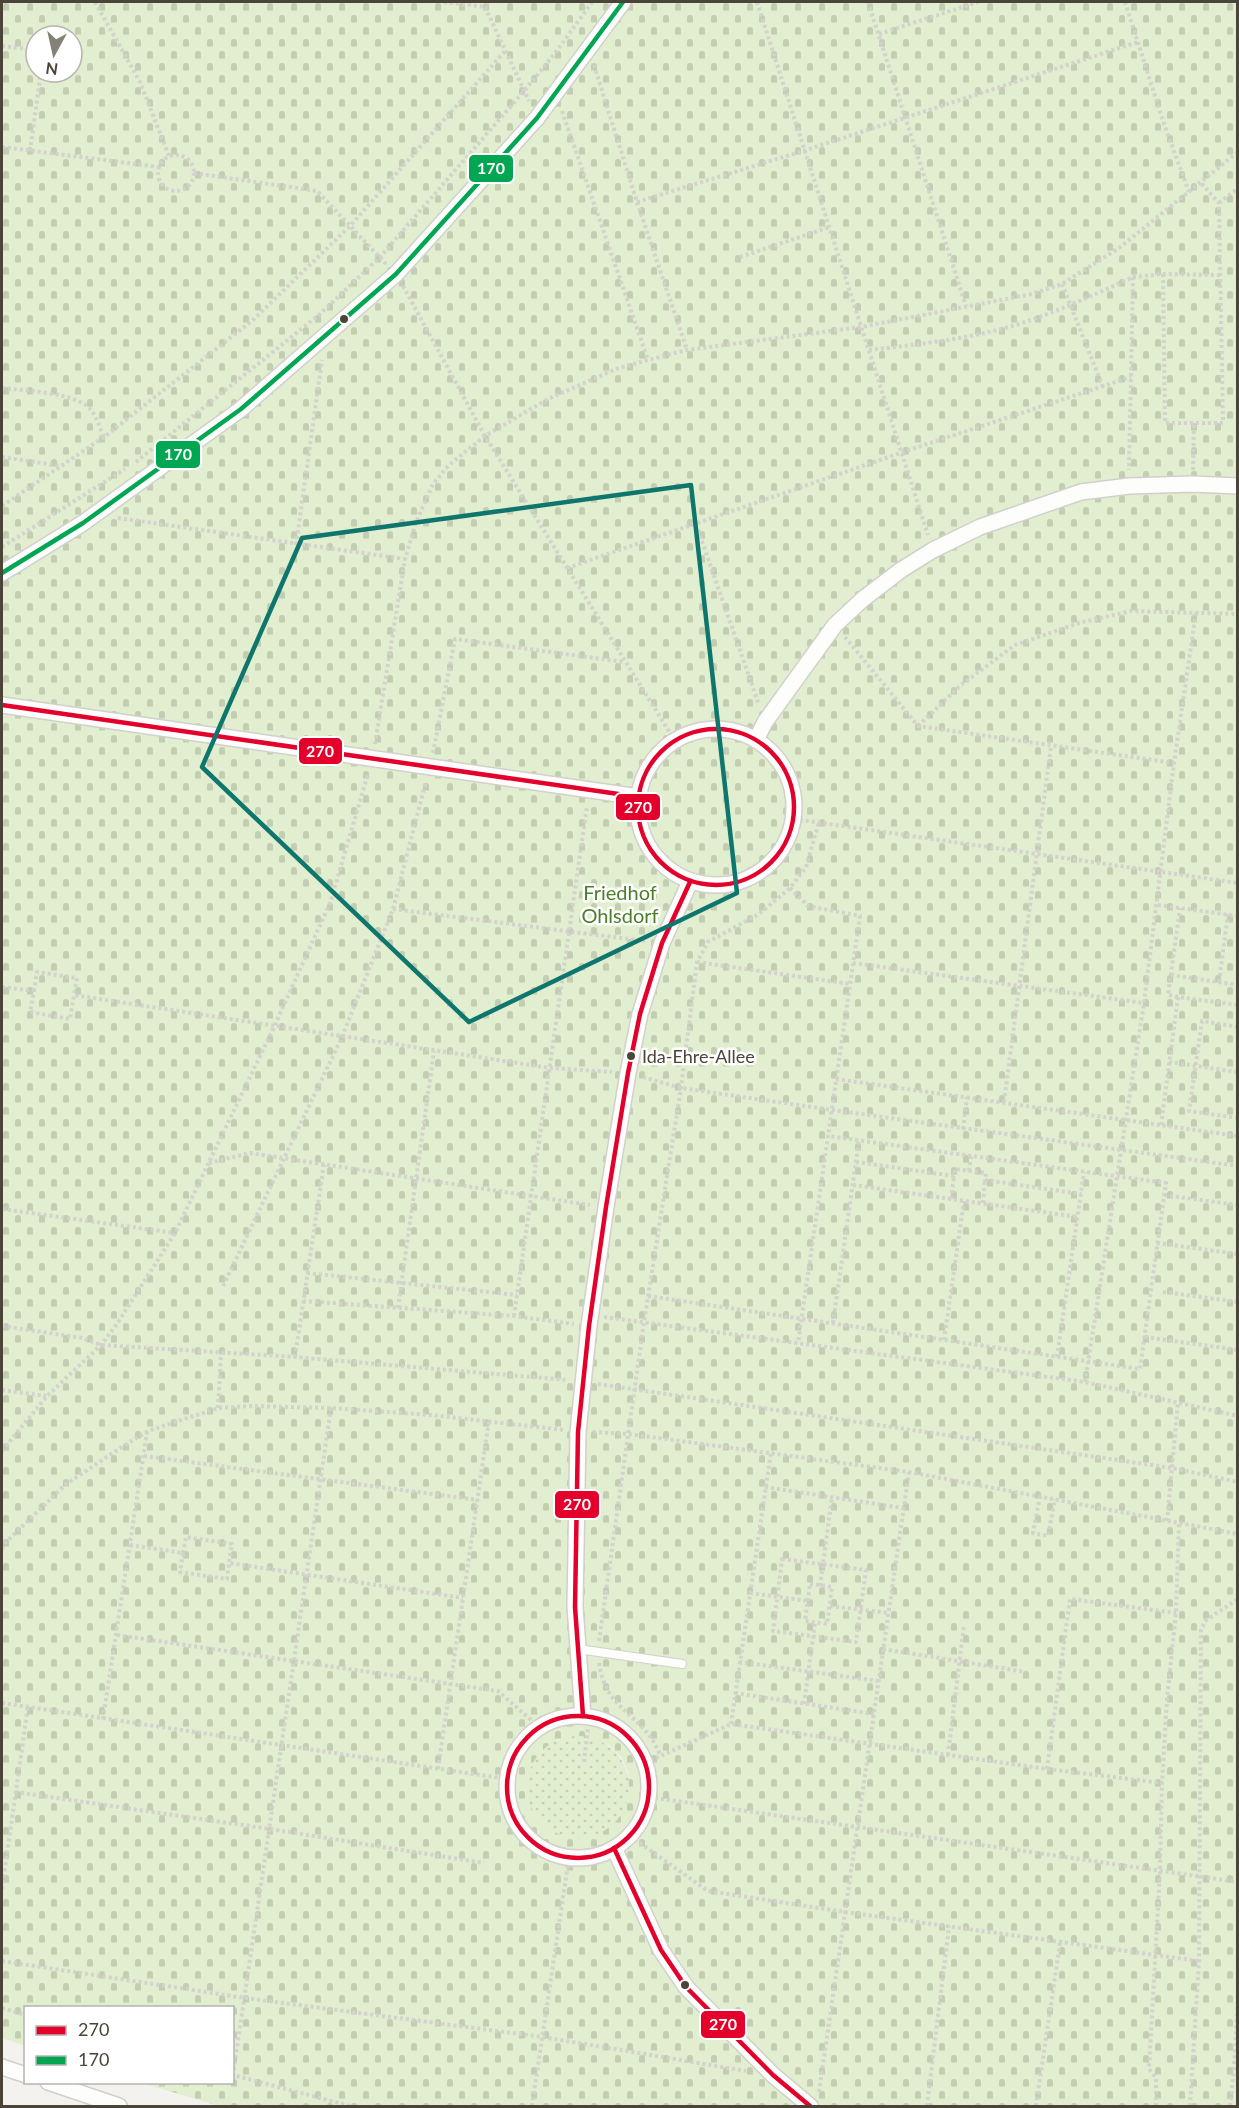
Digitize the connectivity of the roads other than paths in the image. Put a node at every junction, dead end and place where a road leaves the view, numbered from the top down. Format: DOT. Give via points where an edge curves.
graph roads {
  1 [pos="623,2"];
  2 [pos="1238,486"];
  3 [pos="2,573"];
  4 [pos="2,705"];
  5 [pos="756,740"];
  6 [pos="639,797"];
  7 [pos="690,882"];
  8 [pos="578,1649"];
  9 [pos="682,1664"];
  10 [pos="586,1716"];
  11 [pos="614,1848"];
  12 [pos="2,2067"];
  13 [pos="24,2074"];
  14 [pos="54,2084"];
  15 [pos="814,2101"];
  16 [pos="120,2106"];
  1 -- 3 [label="street" via="537,118 396,274 241,408 93,515"];
  2 -- 5 [label="street" via="1129,486 1082,492 980,527 933,550 863,598 835,625"];
  4 -- 6 [label="street"];
  5 -- 6 [label="street" via="715,729 694,732 675,741 657,756 645,775"];
  5 -- 7 [label="street" via="774,754 788,774 794,819 785,847 767,867 744,881 717,886"];
  6 -- 7 [label="street" via="640,824 650,849 667,868"];
  7 -- 8 [label="street" via="662,943 640,1014 606,1207 578,1432"];
  8 -- 9 [label="lane"];
  8 -- 10 [label="street"];
  10 -- 11 [label="street" via="608,1722 623,1732 636,1746 649,1781 649,1797 641,1820 630,1836"];
  10 -- 11 [label="street" via="560,1718 527,1737 510,1764 507,1795 524,1833 544,1849 569,1857 592,1856"];
  11 -- 15 [label="street" via="661,1950 686,1987 773,2075"];
  12 -- 13 [label="street"];
  14 -- 16 [label="street"];
}
